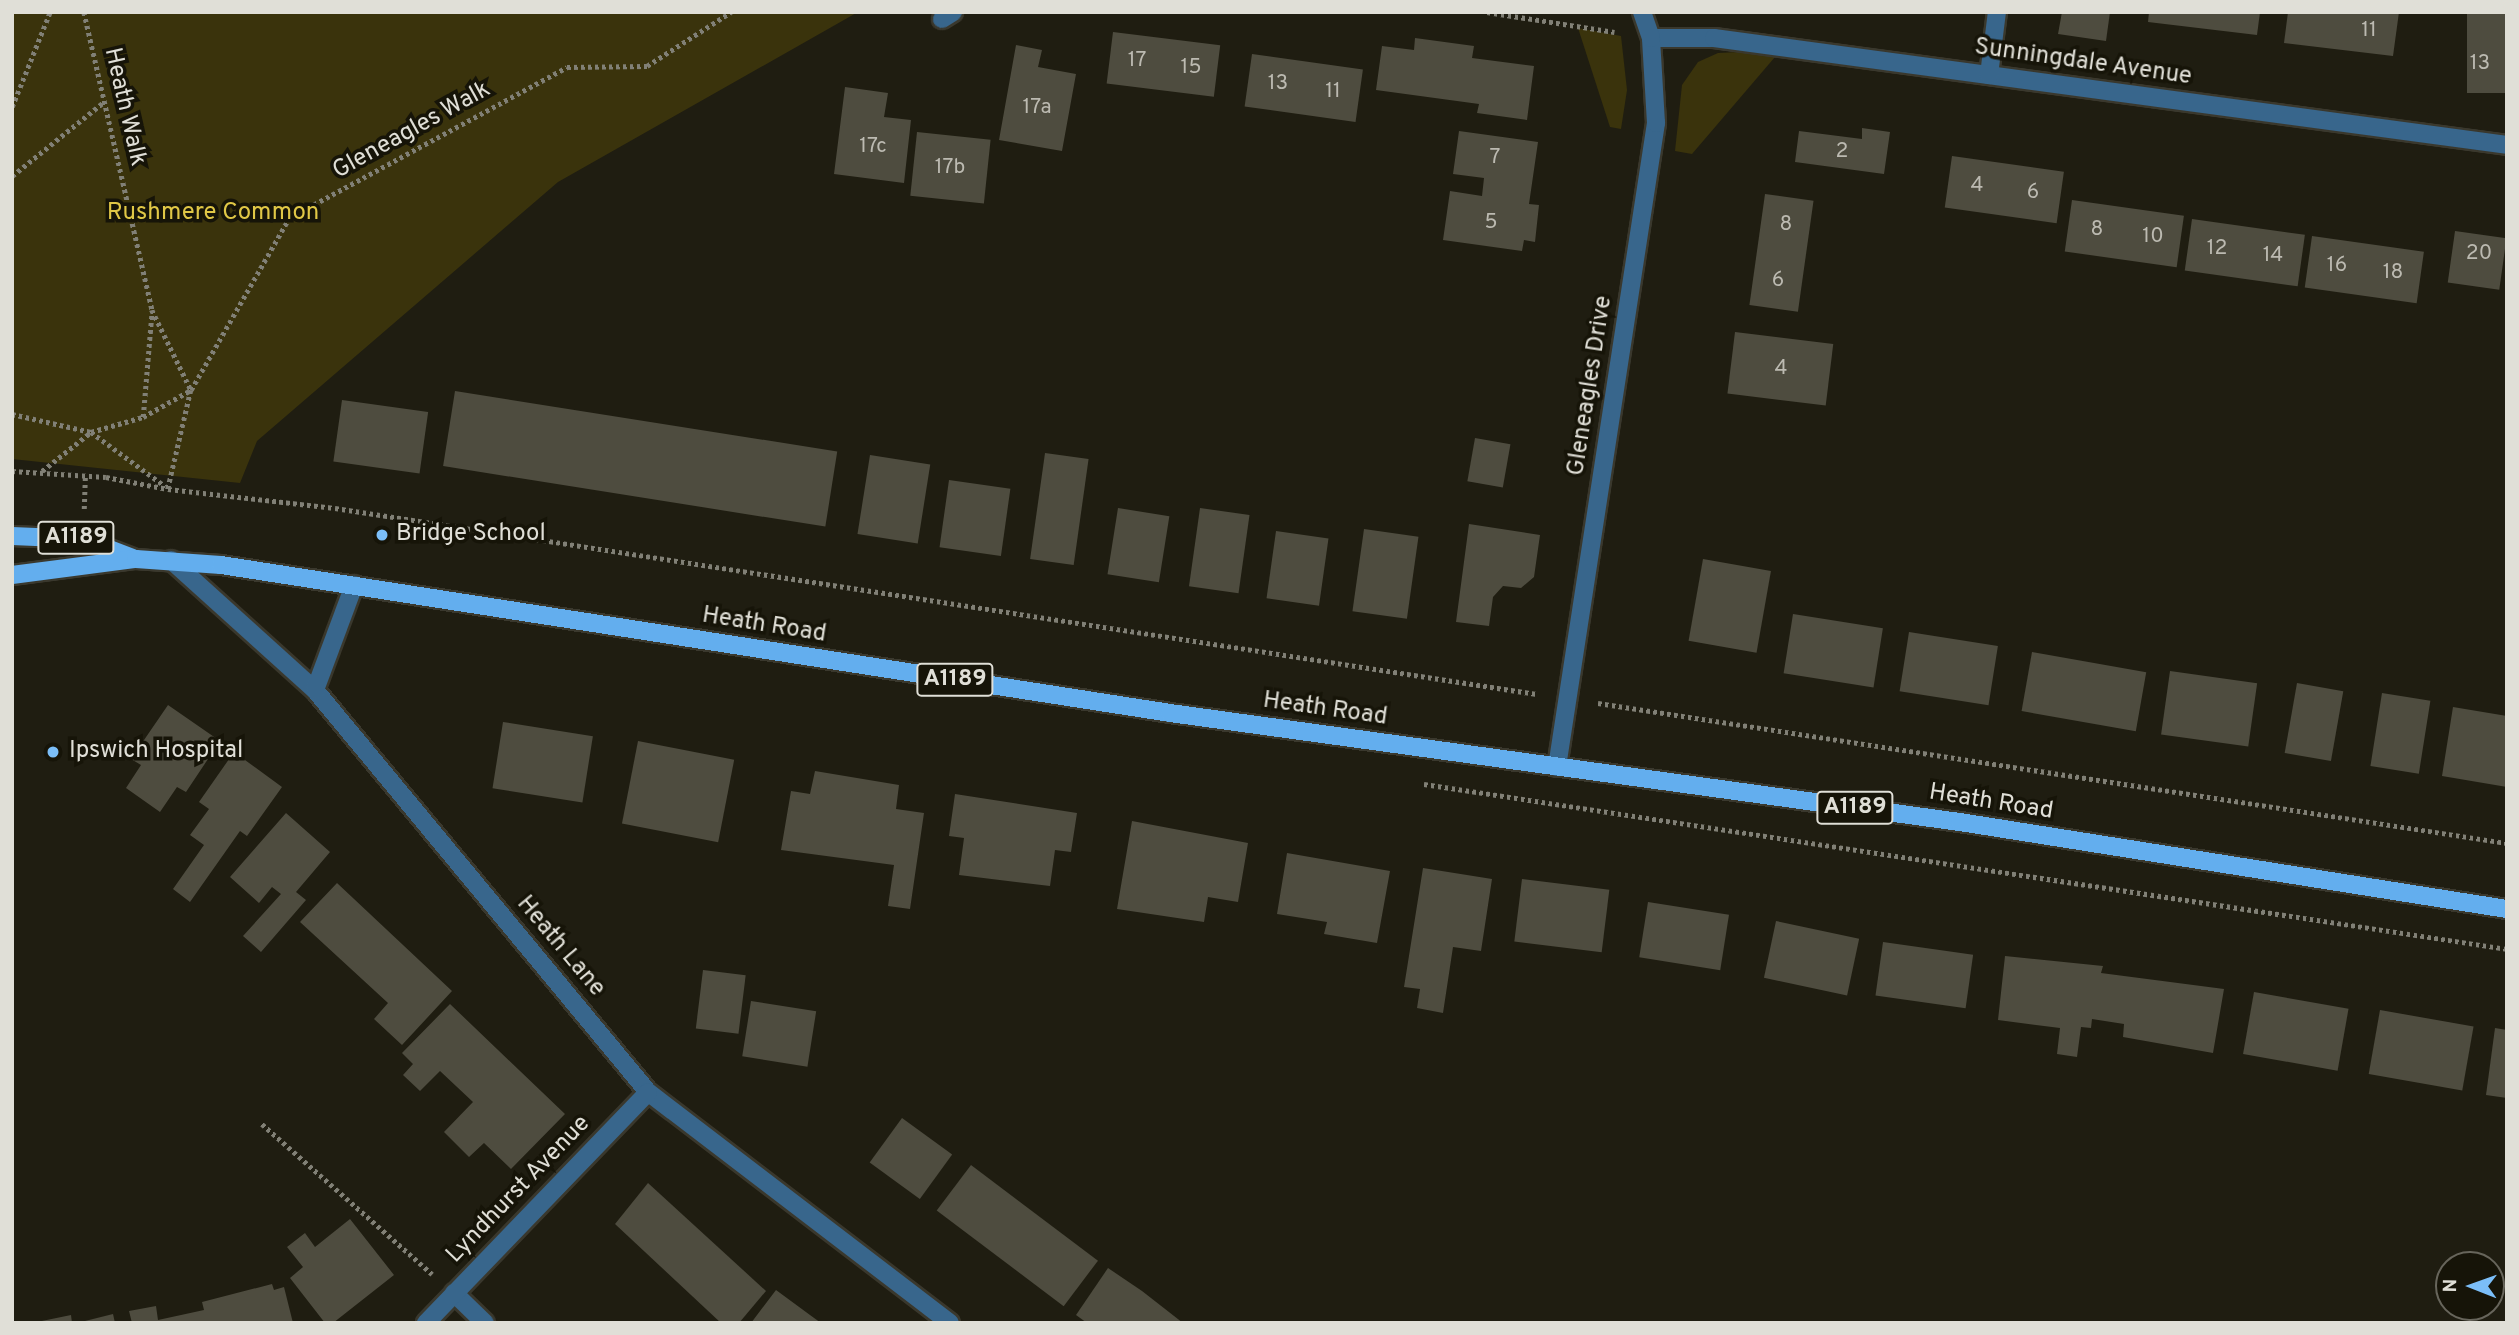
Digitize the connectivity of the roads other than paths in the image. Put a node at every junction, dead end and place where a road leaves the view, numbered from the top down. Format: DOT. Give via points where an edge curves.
graph roads {
  1 [pos="1642,12"];
  2 [pos="1997,12"];
  3 [pos="1651,38"];
  4 [pos="1989,75"];
  5 [pos="2507,145"];
  6 [pos="12,536"];
  7 [pos="136,559"];
  8 [pos="171,560"];
  9 [pos="12,575"];
  10 [pos="354,585"];
  11 [pos="315,690"];
  12 [pos="1556,767"];
  13 [pos="2507,909"];
  14 [pos="648,1092"];
  15 [pos="454,1293"];
  16 [pos="426,1323"];
  17 [pos="485,1323"];
  18 [pos="950,1323"];
  1 -- 3 [label="street, Gleneagles Drive"];
  2 -- 4 [label="street"];
  3 -- 4 [label="street, Sunningdale Avenue" via="1714,38"];
  3 -- 12 [label="street, Gleneagles Drive" via="1656,123"];
  4 -- 5 [label="street, Sunningdale Avenue"];
  6 -- 7 [label="main road, Heath Road / A1189" via="83,539"];
  7 -- 8 [label="main road, Heath Road"];
  7 -- 9 [label="main road, Heath Road / A1189"];
  8 -- 10 [label="main road, Heath Road"];
  8 -- 11 [label="street, Heath Lane"];
  10 -- 11 [label="street"];
  10 -- 12 [label="main road, Heath Road / A1189" via="1143,709"];
  11 -- 14 [label="street, Heath Lane"];
  12 -- 13 [label="main road, Heath Road / A1189" via="1960,822"];
  14 -- 15 [label="street, Lyndhurst Avenue"];
  14 -- 18 [label="street, Heath Lane"];
  15 -- 16 [label="street, Lyndhurst Avenue"];
  15 -- 17 [label="street"];
}
